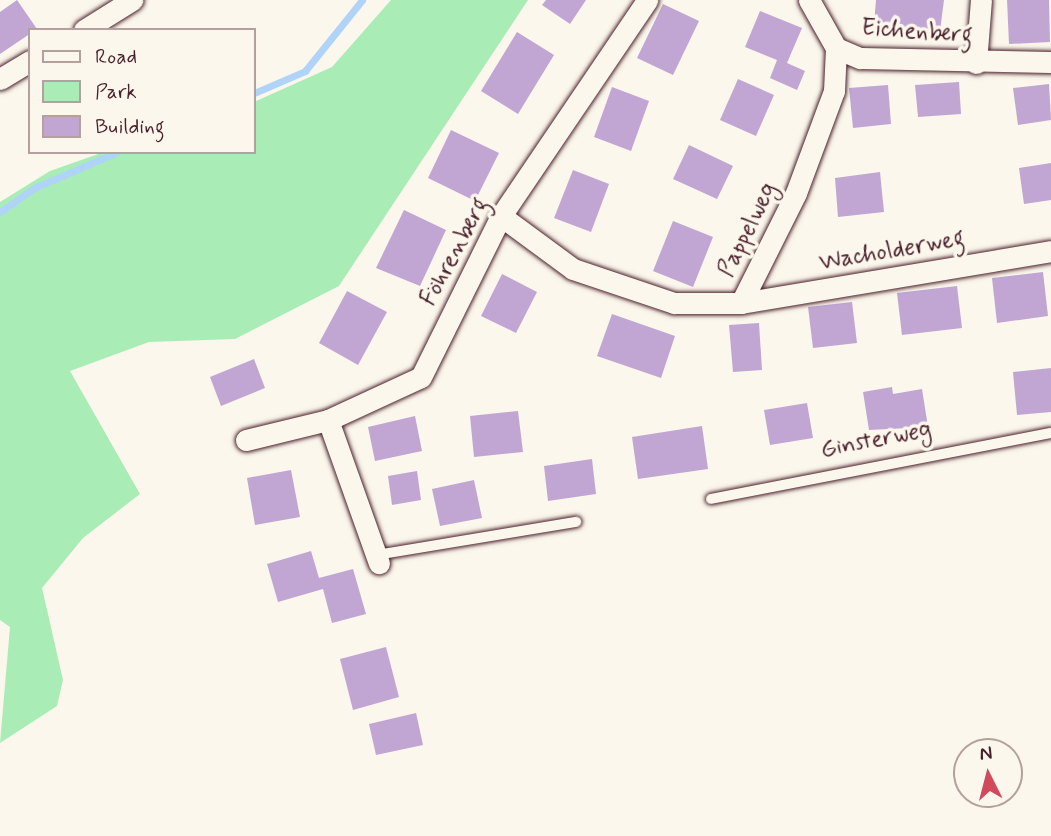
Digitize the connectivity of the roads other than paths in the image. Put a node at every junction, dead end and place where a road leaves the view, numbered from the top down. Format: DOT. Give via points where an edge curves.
graph roads {
  1 [pos="132,0"];
  2 [pos="647,0"];
  3 [pos="809,0"];
  4 [pos="981,0"];
  5 [pos="87,28"];
  6 [pos="836,48"];
  7 [pos="28,62"];
  8 [pos="1051,62"];
  9 [pos="976,63"];
  10 [pos="0,79"];
  11 [pos="501,216"];
  12 [pos="1051,251"];
  13 [pos="741,303"];
  14 [pos="328,420"];
  15 [pos="1051,433"];
  16 [pos="246,440"];
  17 [pos="710,499"];
  18 [pos="576,522"];
  19 [pos="377,559"];
  1 -- 5 [label="street"];
  2 -- 11 [label="street, Föhrenberg"];
  3 -- 6 [label="street, Eichenberg"];
  4 -- 9 [label="street"];
  6 -- 9 [label="street, Eichenberg" via="860,58"];
  6 -- 13 [label="street, Pappelweg" via="834,91 825,117 796,193"];
  7 -- 10 [label="street"];
  8 -- 9 [label="street, Eichenberg"];
  11 -- 13 [label="street, Pappelweg" via="573,269 674,303"];
  11 -- 14 [label="street, Föhrenberg" via="421,377"];
  12 -- 13 [label="street, Wacholderweg"];
  14 -- 16 [label="street, Föhrenberg"];
  14 -- 19 [label="street"];
  15 -- 17 [label="lane, Ginsterweg"];
  18 -- 19 [label="lane"];
}
